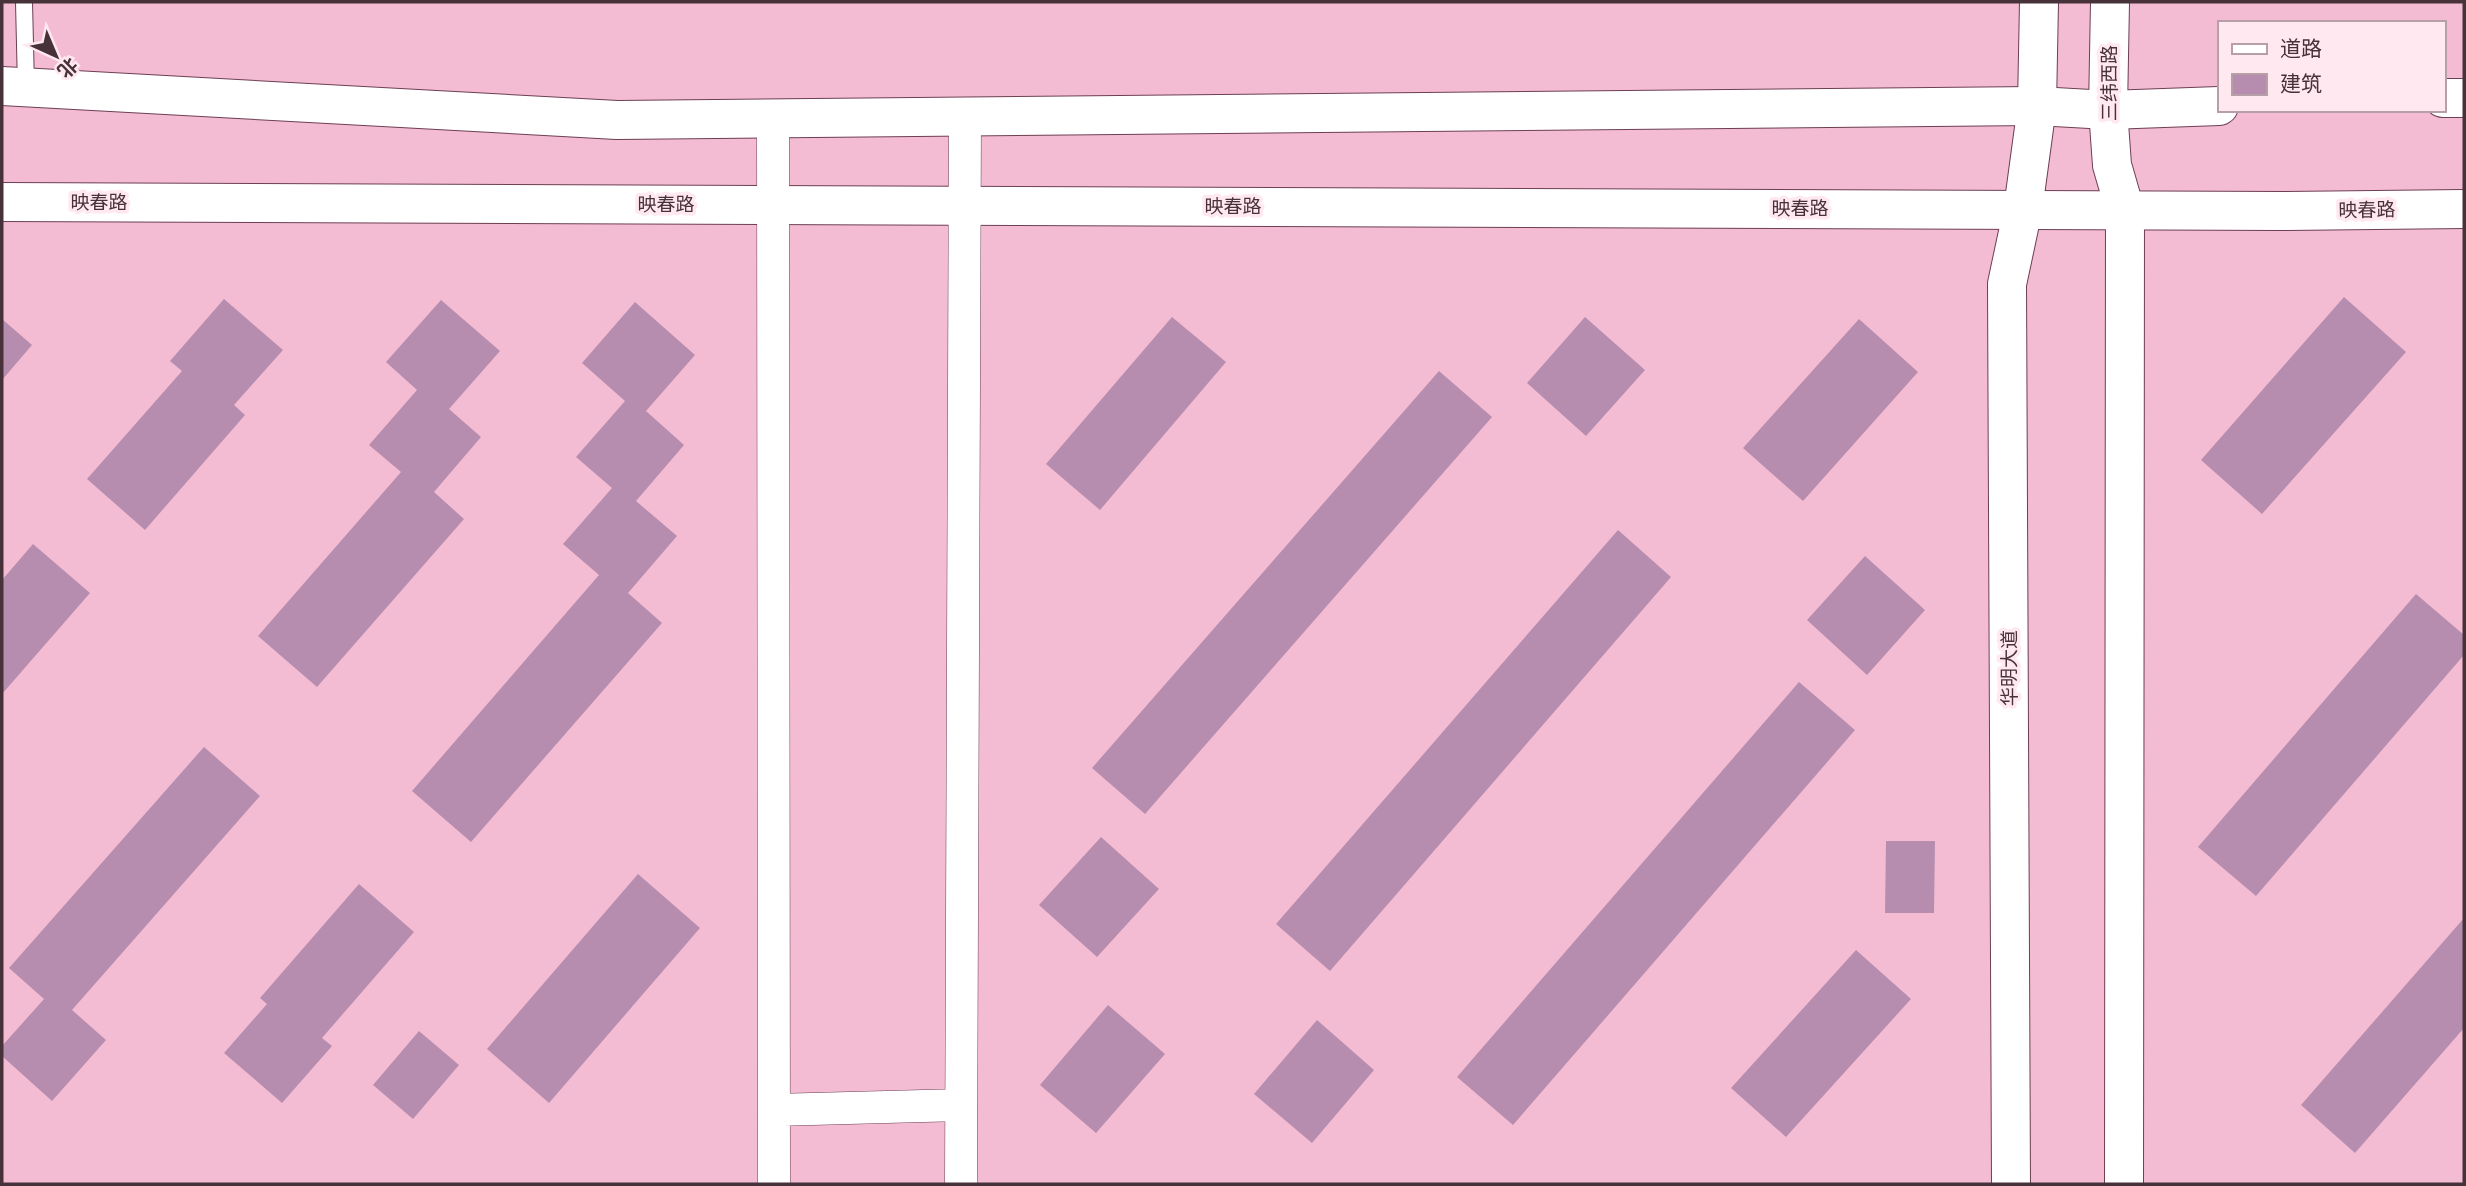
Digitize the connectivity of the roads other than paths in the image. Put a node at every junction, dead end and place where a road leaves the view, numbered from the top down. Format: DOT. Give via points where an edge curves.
graph roads {
  1 [pos="24,2"];
  2 [pos="2039,2"];
  3 [pos="2110,2"];
  4 [pos="14,86"];
  5 [pos="2445,98"];
  6 [pos="2464,98"];
  7 [pos="2037,106"];
  8 [pos="2218,106"];
  9 [pos="2108,110"];
  10 [pos="965,118"];
  11 [pos="774,119"];
  12 [pos="2,202"];
  13 [pos="774,204"];
  14 [pos="964,205"];
  15 [pos="2023,209"];
  16 [pos="2464,209"];
  17 [pos="2125,210"];
  18 [pos="961,1105"];
  19 [pos="774,1110"];
  20 [pos="774,1184"];
  21 [pos="961,1184"];
  22 [pos="2011,1184"];
  23 [pos="2124,1184"];
  1 -- 4 [label="lane"];
  2 -- 7 [label="main road"];
  3 -- 9 [label="main road, 三纬西路"];
  4 -- 11 [label="main road" via="617,120"];
  5 -- 6 [label="main road"];
  7 -- 9 [label="main road"];
  7 -- 10 [label="main road"];
  7 -- 15 [label="main road, 华明大道"];
  8 -- 9 [label="main road"];
  9 -- 17 [label="main road, 三纬西路" via="2112,165"];
  10 -- 11 [label="main road"];
  10 -- 14 [label="street"];
  11 -- 13 [label="street"];
  12 -- 13 [label="main road, 映春路"];
  13 -- 14 [label="main road, 映春路"];
  13 -- 19 [label="street"];
  14 -- 15 [label="main road, 映春路"];
  14 -- 18 [label="street"];
  15 -- 17 [label="main road, 映春路"];
  15 -- 22 [label="main road, 华明大道" via="2007,284"];
  16 -- 17 [label="main road, 映春路"];
  17 -- 23 [label="main road"];
  18 -- 19 [label="street"];
  18 -- 21 [label="street"];
  19 -- 20 [label="street"];
}
